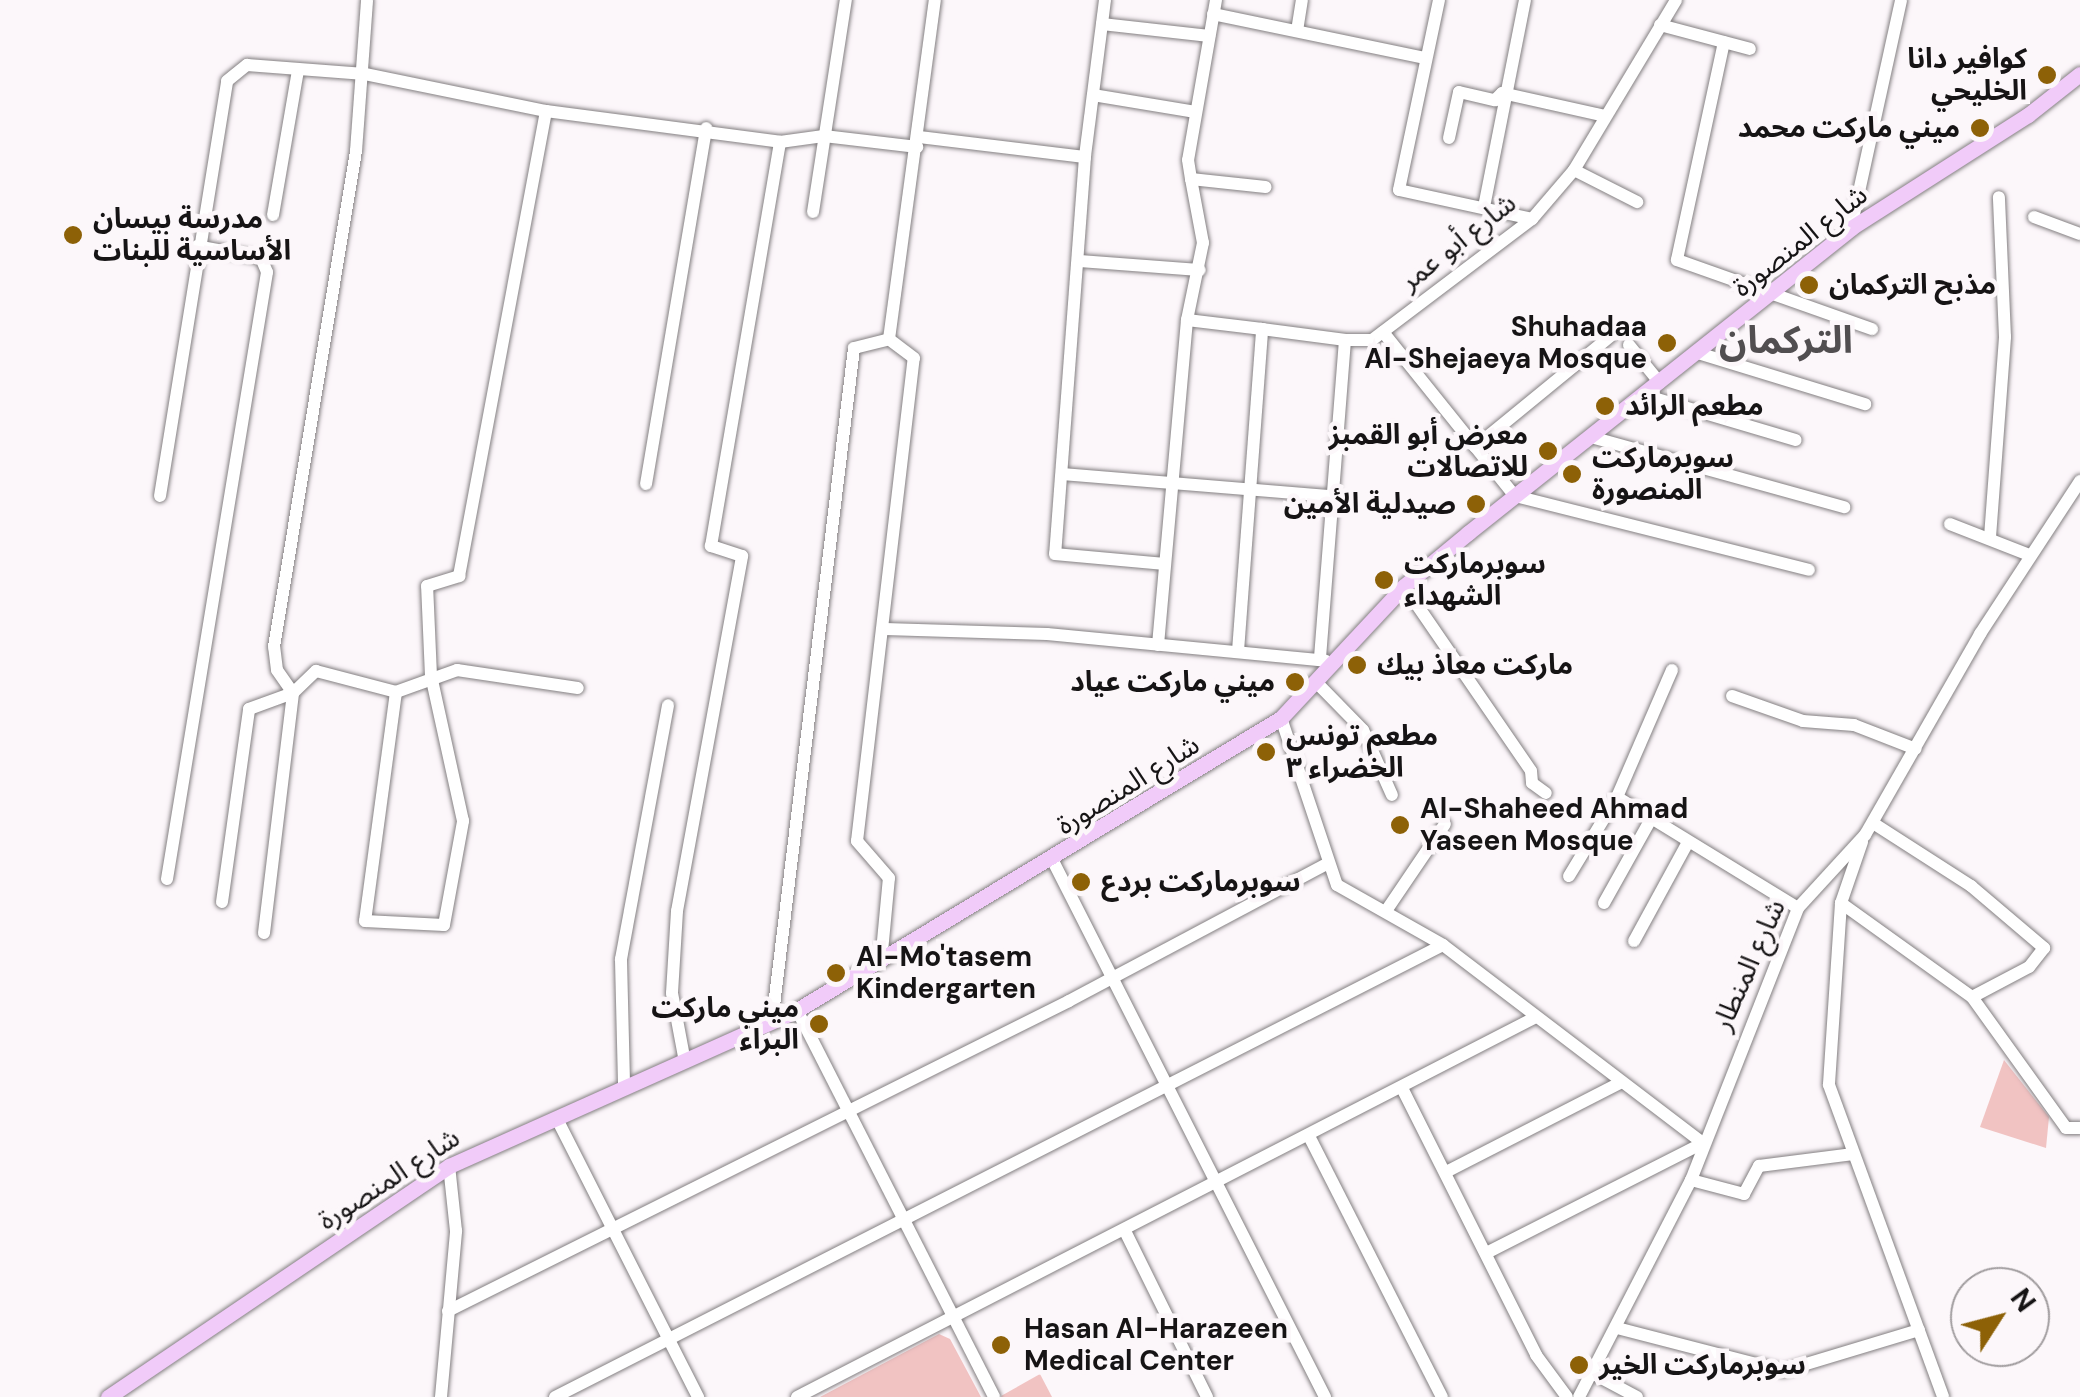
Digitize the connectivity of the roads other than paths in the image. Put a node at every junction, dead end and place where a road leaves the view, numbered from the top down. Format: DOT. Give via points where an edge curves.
graph roads {
  1 [pos="368,0"];
  2 [pos="846,0"];
  3 [pos="936,0"];
  4 [pos="1106,0"];
  5 [pos="1302,0"];
  6 [pos="1440,0"];
  7 [pos="1508,0"];
  8 [pos="1676,0"];
  9 [pos="1902,0"];
  10 [pos="1524,2"];
  11 [pos="1215,7"];
  12 [pos="1102,24"];
  13 [pos="1660,25"];
  14 [pos="1297,31"];
  15 [pos="1208,36"];
  16 [pos="1724,42"];
  17 [pos="1750,49"];
  18 [pos="1426,58"];
  19 [pos="298,71"];
  20 [pos="366,74"];
  21 [pos="2080,74"];
  22 [pos="1502,93"];
  23 [pos="1093,94"];
  24 [pos="546,111"];
  25 [pos="1196,112"];
  26 [pos="1605,116"];
  27 [pos="706,128"];
  28 [pos="824,136"];
  29 [pos="1449,138"];
  30 [pos="780,142"];
  31 [pos="918,142"];
  32 [pos="1085,157"];
  33 [pos="1574,170"];
  34 [pos="1191,179"];
  35 [pos="1266,188"];
  36 [pos="2000,197"];
  37 [pos="1637,202"];
  38 [pos="1484,207"];
  39 [pos="813,212"];
  40 [pos="273,215"];
  41 [pos="2034,217"];
  42 [pos="1532,219"];
  43 [pos="1850,228"];
  44 [pos="2080,234"];
  45 [pos="198,246"];
  46 [pos="1080,261"];
  47 [pos="1200,270"];
  48 [pos="1768,296"];
  49 [pos="1187,320"];
  50 [pos="1872,328"];
  51 [pos="1262,329"];
  52 [pos="1383,332"];
  53 [pos="1612,335"];
  54 [pos="889,339"];
  55 [pos="1345,340"];
  56 [pos="1629,345"];
  57 [pos="1698,353"];
  58 [pos="1660,383"];
  59 [pos="1647,396"];
  60 [pos="1865,404"];
  61 [pos="1591,436"];
  62 [pos="1796,440"];
  63 [pos="1475,446"];
  64 [pos="1062,474"];
  65 [pos="1174,483"];
  66 [pos="646,484"];
  67 [pos="2079,486"];
  68 [pos="1250,490"];
  69 [pos="160,496"];
  70 [pos="1328,496"];
  71 [pos="1515,496"];
  72 [pos="1844,507"];
  73 [pos="1950,524"];
  74 [pos="1990,537"];
  75 [pos="2029,555"];
  76 [pos="1165,564"];
  77 [pos="1809,570"];
  78 [pos="1404,586"];
  79 [pos="885,630"];
  80 [pos="1158,645"];
  81 [pos="1238,651"];
  82 [pos="1326,661"];
  83 [pos="1672,670"];
  84 [pos="431,676"];
  85 [pos="1316,682"];
  86 [pos="578,688"];
  87 [pos="396,692"];
  88 [pos="294,693"];
  89 [pos="1732,696"];
  90 [pos="668,705"];
  91 [pos="1282,718"];
  92 [pos="1916,749"];
  93 [pos="1546,793"];
  94 [pos="1392,796"];
  95 [pos="1617,797"];
  96 [pos="1651,819"];
  97 [pos="1445,824"];
  98 [pos="1869,829"];
  99 [pos="1688,842"];
  100 [pos="1053,861"];
  101 [pos="1325,865"];
  102 [pos="1569,876"];
  103 [pos="168,879"];
  104 [pos="222,902"];
  105 [pos="1841,903"];
  106 [pos="1604,904"];
  107 [pos="1798,908"];
  108 [pos="1386,912"];
  109 [pos="264,933"];
  110 [pos="1634,940"];
  111 [pos="1443,945"];
  112 [pos="882,962"];
  113 [pos="1113,977"];
  114 [pos="1972,997"];
  115 [pos="797,1010"];
  116 [pos="1536,1017"];
  117 [pos="772,1022"];
  118 [pos="685,1062"];
  119 [pos="624,1083"];
  120 [pos="1620,1083"];
  121 [pos="1169,1087"];
  122 [pos="1402,1088"];
  123 [pos="849,1109"];
  124 [pos="557,1118"];
  125 [pos="2080,1128"];
  126 [pos="1309,1136"];
  127 [pos="1703,1144"];
  128 [pos="1853,1154"];
  129 [pos="449,1166"];
  130 [pos="1446,1172"];
  131 [pos="1692,1180"];
  132 [pos="1216,1183"];
  133 [pos="903,1221"];
  134 [pos="614,1227"];
  135 [pos="1125,1231"];
  136 [pos="1488,1252"];
  137 [pos="448,1311"];
  138 [pos="951,1315"];
  139 [pos="1617,1328"];
  140 [pos="1920,1330"];
  141 [pos="670,1340"];
  142 [pos="1592,1373"];
  143 [pos="108,1397"];
  144 [pos="441,1397"];
  145 [pos="556,1397"];
  146 [pos="698,1397"];
  147 [pos="797,1397"];
  148 [pos="994,1397"];
  149 [pos="1207,1397"];
  150 [pos="1325,1397"];
  151 [pos="1442,1397"];
  152 [pos="1567,1397"];
  153 [pos="1579,1397"];
  154 [pos="1637,1397"];
  155 [pos="1942,1397"];
  1 -- 20 [label="street"];
  2 -- 28 [label="street"];
  3 -- 31 [label="street"];
  4 -- 12 [label="street"];
  5 -- 14 [label="street"];
  6 -- 18 [label="street"];
  7 -- 10 [label="street"];
  8 -- 13 [label="street, شارع أبو عمر"];
  9 -- 43 [label="street"];
  10 -- 22 [label="street"];
  11 -- 14 [label="street"];
  11 -- 15 [label="street"];
  12 -- 15 [label="street"];
  12 -- 23 [label="street"];
  13 -- 16 [label="street"];
  13 -- 26 [label="street, شارع أبو عمر"];
  14 -- 18 [label="street"];
  15 -- 25 [label="street"];
  16 -- 17 [label="street"];
  16 -- 48 [label="street" via="1677,260"];
  18 -- 38 [label="street" via="1399,190"];
  19 -- 20 [label="street"];
  19 -- 40 [label="street"];
  19 -- 45 [label="street" via="248,64 227,81"];
  20 -- 24 [label="street"];
  20 -- 88 [label="street" via="274,648 277,670"];
  21 -- 43 [label="main road, شارع المنصورة" via="2028,115"];
  22 -- 26 [label="street"];
  22 -- 29 [label="street" via="1495,100 1459,92"];
  22 -- 38 [label="street"];
  23 -- 25 [label="street"];
  23 -- 32 [label="street"];
  24 -- 27 [label="street"];
  24 -- 84 [label="street" via="459,576 427,586"];
  25 -- 34 [label="street"];
  26 -- 33 [label="street, شارع أبو عمر"];
  27 -- 30 [label="street"];
  27 -- 66 [label="street"];
  28 -- 30 [label="street"];
  28 -- 31 [label="street"];
  28 -- 39 [label="street"];
  30 -- 118 [label="street" via="711,546 742,556 676,912 672,994"];
  31 -- 32 [label="street"];
  31 -- 54 [label="street"];
  32 -- 46 [label="street"];
  33 -- 37 [label="street"];
  33 -- 42 [label="street, شارع أبو عمر"];
  34 -- 35 [label="street"];
  34 -- 47 [label="street" via="1202,217"];
  36 -- 74 [label="street" via="2005,337"];
  38 -- 42 [label="street"];
  41 -- 44 [label="street"];
  42 -- 52 [label="street, شارع أبو عمر"];
  43 -- 48 [label="main road, شارع المنصورة"];
  45 -- 69 [label="street"];
  45 -- 103 [label="street" via="260,258 267,272"];
  46 -- 47 [label="street"];
  46 -- 64 [label="street"];
  47 -- 49 [label="street"];
  48 -- 50 [label="street"];
  48 -- 57 [label="main road, شارع المنصورة"];
  49 -- 51 [label="street, شارع أبو عمر"];
  49 -- 65 [label="street"];
  51 -- 55 [label="street, شارع أبو عمر"];
  51 -- 68 [label="street"];
  52 -- 55 [label="street, شارع أبو عمر" via="1372,340"];
  52 -- 63 [label="street"];
  53 -- 63 [label="street"];
  54 -- 79 [label="street" via="914,358"];
  54 -- 117 [label="street" via="854,348"];
  55 -- 70 [label="street"];
  56 -- 58 [label="street"];
  57 -- 58 [label="main road, شارع المنصورة"];
  57 -- 60 [label="street"];
  58 -- 59 [label="main road, شارع المنصورة"];
  59 -- 61 [label="main road, شارع المنصورة"];
  59 -- 62 [label="street"];
  61 -- 71 [label="main road, شارع المنصورة"];
  61 -- 72 [label="street"];
  63 -- 71 [label="street"];
  64 -- 65 [label="street"];
  64 -- 76 [label="street" via="1055,554"];
  65 -- 68 [label="street"];
  65 -- 76 [label="street"];
  67 -- 75 [label="street, شارع المنطار"];
  68 -- 70 [label="street"];
  68 -- 81 [label="street"];
  70 -- 82 [label="street"];
  71 -- 77 [label="street"];
  71 -- 78 [label="main road, شارع المنصورة"];
  73 -- 74 [label="street"];
  74 -- 75 [label="street"];
  75 -- 92 [label="street, شارع المنطار"];
  76 -- 80 [label="street"];
  78 -- 82 [label="main road, شارع المنصورة"];
  78 -- 93 [label="street" via="1531,771 1532,782"];
  79 -- 80 [label="street"];
  79 -- 112 [label="street" via="857,841 888,878"];
  80 -- 81 [label="street"];
  81 -- 82 [label="street"];
  82 -- 85 [label="main road, شارع المنصورة"];
  83 -- 95 [label="street"];
  84 -- 86 [label="street" via="458,670"];
  84 -- 87 [label="street"];
  84 -- 87 [label="street" via="463,821 444,925 366,921"];
  85 -- 91 [label="main road, شارع المنصورة"];
  85 -- 94 [label="street" via="1362,730"];
  87 -- 88 [label="street" via="316,671"];
  88 -- 104 [label="street" via="249,709"];
  88 -- 109 [label="street"];
  89 -- 92 [label="street" via="1804,721 1854,724"];
  90 -- 119 [label="street" via="621,959"];
  91 -- 100 [label="main road, شارع المنصورة"];
  91 -- 101 [label="street"];
  92 -- 98 [label="street, شارع المنطار"];
  95 -- 96 [label="street"];
  95 -- 102 [label="street"];
  96 -- 99 [label="street"];
  96 -- 106 [label="street"];
  97 -- 108 [label="street"];
  98 -- 105 [label="street"];
  98 -- 107 [label="street, شارع المنطار"];
  98 -- 114 [label="street" via="1971,886 2044,948 2043,958"];
  99 -- 107 [label="street"];
  99 -- 110 [label="street"];
  100 -- 112 [label="main road, شارع المنصورة"];
  100 -- 113 [label="street"];
  101 -- 108 [label="street" via="1337,884"];
  101 -- 113 [label="street"];
  105 -- 114 [label="street"];
  105 -- 128 [label="street" via="1828,1086"];
  107 -- 127 [label="street, شارع المنطار"];
  108 -- 111 [label="street"];
  111 -- 116 [label="street"];
  111 -- 121 [label="street"];
  112 -- 115 [label="main road, شارع المنصورة"];
  113 -- 121 [label="street"];
  113 -- 123 [label="street"];
  114 -- 125 [label="street" via="2066,1128"];
  115 -- 117 [label="main road, شارع المنصورة"];
  115 -- 123 [label="street"];
  116 -- 120 [label="street"];
  116 -- 122 [label="street"];
  117 -- 118 [label="main road, شارع المنصورة"];
  118 -- 119 [label="main road, شارع المنصورة"];
  119 -- 124 [label="main road, شارع المنصورة"];
  120 -- 127 [label="street"];
  120 -- 130 [label="street"];
  121 -- 132 [label="street"];
  121 -- 133 [label="street"];
  122 -- 126 [label="street"];
  122 -- 130 [label="street"];
  123 -- 133 [label="street"];
  123 -- 134 [label="street"];
  124 -- 129 [label="main road, شارع المنصورة"];
  124 -- 134 [label="street"];
  126 -- 132 [label="street"];
  126 -- 151 [label="street"];
  127 -- 131 [label="street, شارع المنطار"];
  127 -- 136 [label="street"];
  128 -- 131 [label="street" via="1759,1166 1744,1194"];
  128 -- 140 [label="street"];
  129 -- 137 [label="street" via="456,1231"];
  129 -- 143 [label="main road, شارع المنصورة"];
  130 -- 136 [label="street"];
  131 -- 139 [label="street, شارع المنطار"];
  132 -- 135 [label="street"];
  132 -- 150 [label="street"];
  133 -- 138 [label="street"];
  133 -- 141 [label="street"];
  134 -- 137 [label="street"];
  134 -- 141 [label="street"];
  135 -- 138 [label="street"];
  135 -- 149 [label="street"];
  136 -- 152 [label="street" via="1536,1356"];
  137 -- 144 [label="street"];
  138 -- 147 [label="street"];
  138 -- 148 [label="street"];
  139 -- 140 [label="street" via="1783,1371"];
  139 -- 142 [label="street, شارع المنطار"];
  140 -- 155 [label="street"];
  141 -- 145 [label="street"];
  141 -- 146 [label="street"];
  142 -- 153 [label="street, شارع المنطار"];
  142 -- 154 [label="street"];
}
